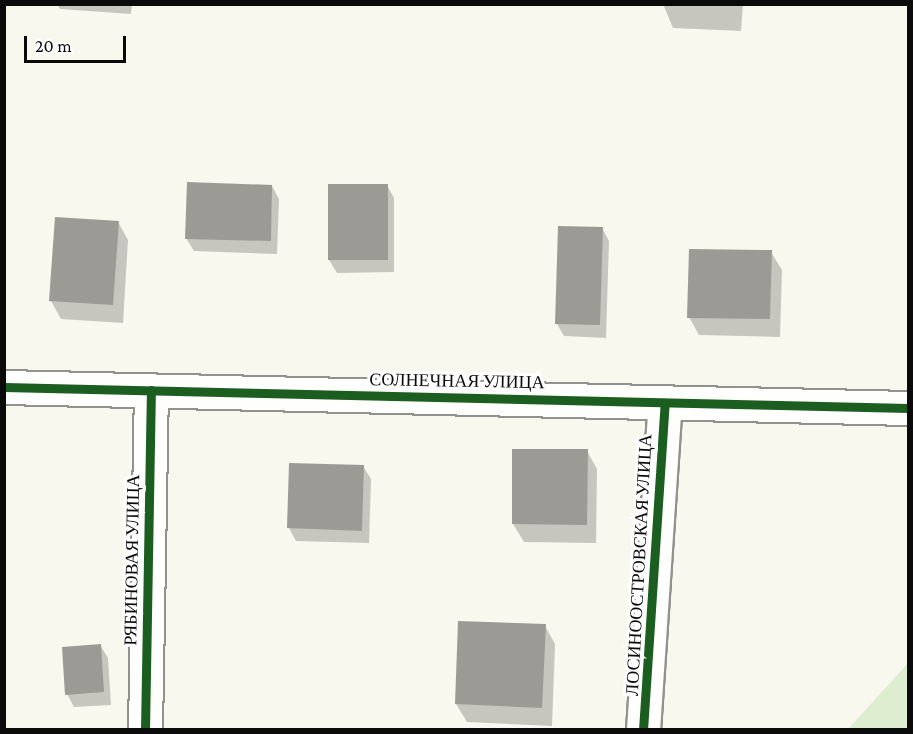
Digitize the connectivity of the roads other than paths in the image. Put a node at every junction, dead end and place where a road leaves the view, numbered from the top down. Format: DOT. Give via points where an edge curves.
graph roads {
  1 [pos="4,387"];
  2 [pos="151,390"];
  3 [pos="665,403"];
  4 [pos="909,408"];
  5 [pos="145,729"];
  6 [pos="643,729"];
  1 -- 2 [label="street, СОЛНЕЧНАЯ УЛИЦА"];
  2 -- 3 [label="street, СОЛНЕЧНАЯ УЛИЦА"];
  2 -- 5 [label="street, РЯБИНОВАЯ УЛИЦА"];
  3 -- 4 [label="street, СОЛНЕЧНАЯ УЛИЦА"];
  3 -- 6 [label="street, ЛОСИНООСТРОВСКАЯ УЛИЦА"];
}
